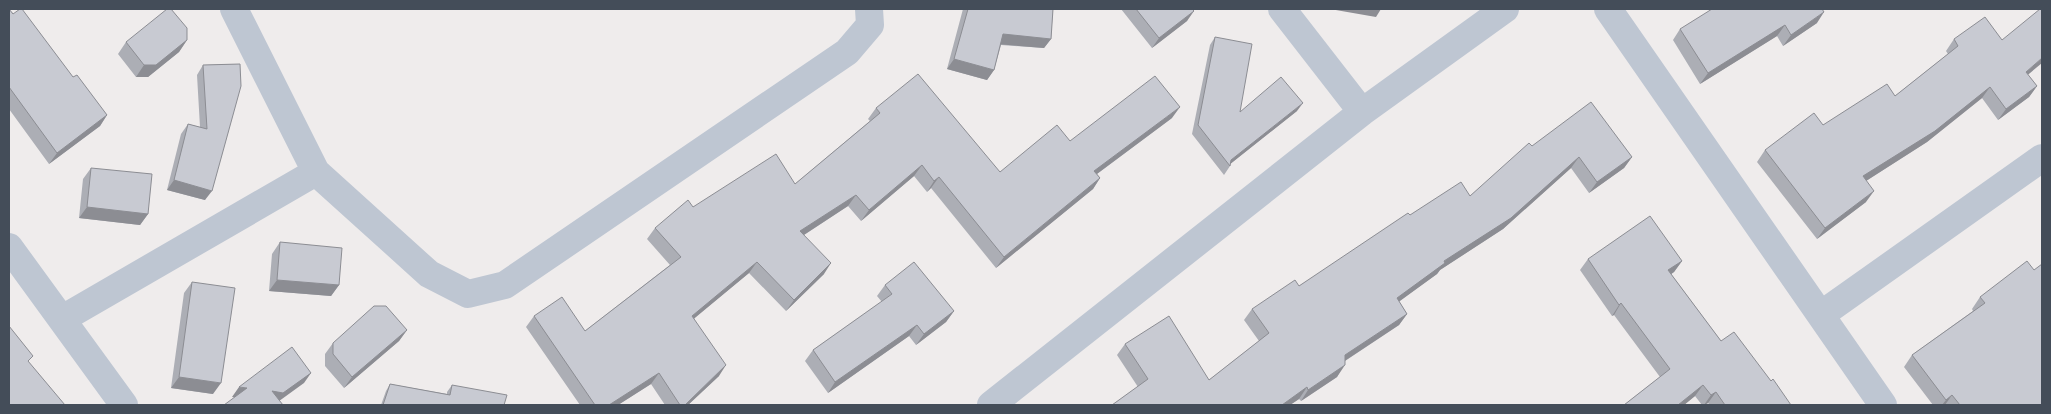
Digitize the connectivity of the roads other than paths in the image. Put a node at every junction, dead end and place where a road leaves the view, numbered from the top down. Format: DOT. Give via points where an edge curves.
graph roads {
  1 [pos="234,9"];
  2 [pos="869,9"];
  3 [pos="1282,9"];
  4 [pos="1506,9"];
  5 [pos="1608,9"];
  6 [pos="1362,112"];
  7 [pos="2042,158"];
  8 [pos="316,172"];
  9 [pos="9,247"];
  10 [pos="1822,314"];
  11 [pos="62,319"];
  12 [pos="124,405"];
  13 [pos="991,405"];
  14 [pos="1883,405"];
  1 -- 8 [label="street"];
  2 -- 8 [label="street" via="870,26 847,52 505,285 468,294 429,274"];
  3 -- 6 [label="street"];
  4 -- 6 [label="street"];
  5 -- 10 [label="street"];
  6 -- 13 [label="street"];
  7 -- 10 [label="street"];
  8 -- 11 [label="street"];
  9 -- 11 [label="street"];
  10 -- 14 [label="street"];
  11 -- 12 [label="street"];
}
